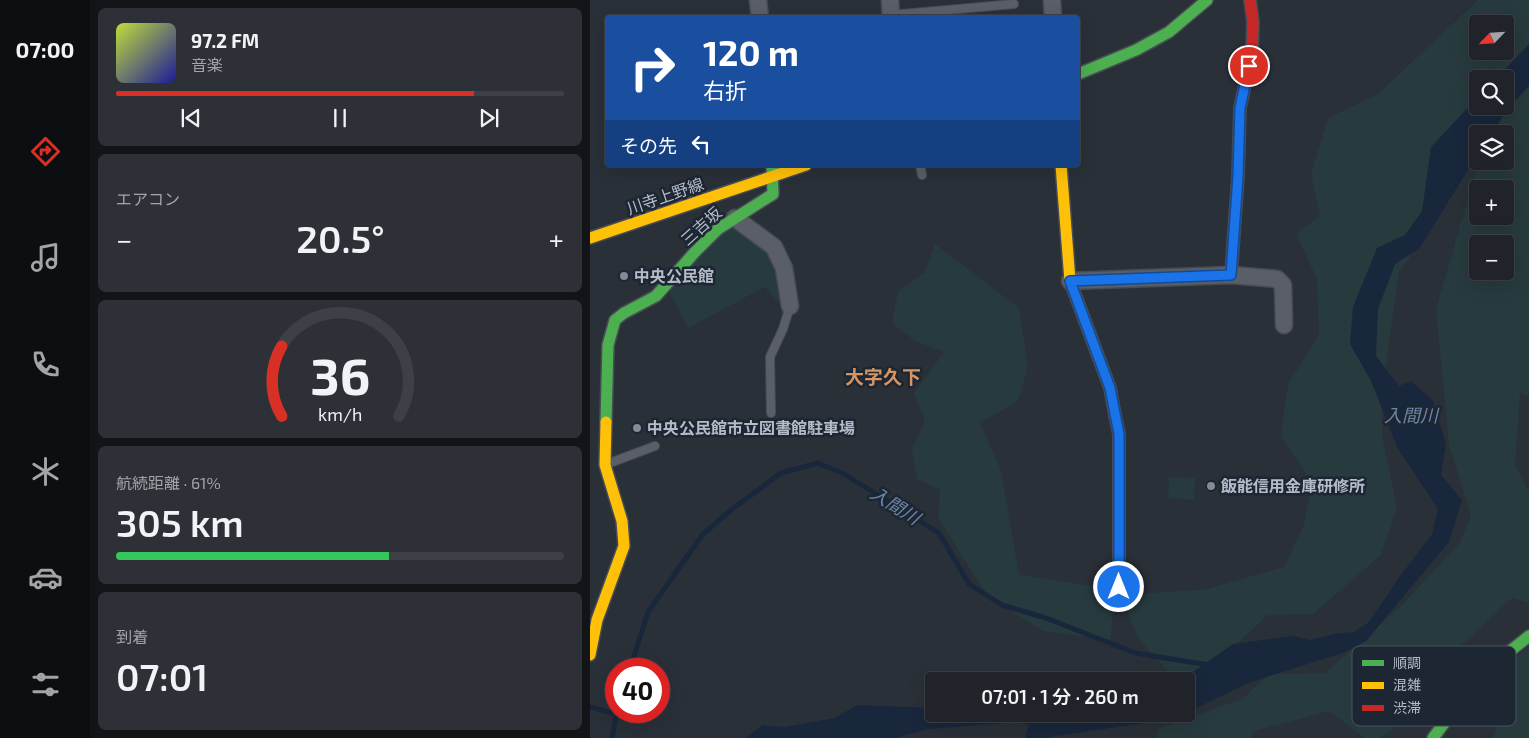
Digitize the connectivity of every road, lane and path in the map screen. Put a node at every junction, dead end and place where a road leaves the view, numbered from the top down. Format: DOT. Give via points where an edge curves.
graph roads {
  1 [pos="758,0"];
  2 [pos="1052,0"];
  3 [pos="1207,0"];
  4 [pos="1250,0"];
  5 [pos="1014,4"];
  6 [pos="891,11"];
  7 [pos="760,15"];
  8 [pos="1053,15"];
  9 [pos="1080,73"];
  10 [pos="795,167"];
  11 [pos="920,167"];
  12 [pos="1061,167"];
  13 [pos="772,171"];
  14 [pos="922,175"];
  15 [pos="735,218"];
  16 [pos="590,238"];
  17 [pos="1231,275"];
  18 [pos="1070,281"];
  19 [pos="790,306"];
  20 [pos="1284,325"];
  21 [pos="771,413"];
  22 [pos="655,446"];
  23 [pos="605,465"];
  24 [pos="1119,587"];
  25 [pos="1529,636"];
  26 [pos="1516,646"];
  27 [pos="590,655"];
  28 [pos="1442,726"];
  29 [pos="1433,738"];
  1 -- 7 [label="street"];
  2 -- 8 [label="street"];
  3 -- 9 [label="street" via="1169,32"];
  4 -- 17 [label="street" via="1252,53 1240,108"];
  5 -- 6 [label="lane"];
  10 -- 13 [label="street, 川寺上野線"];
  11 -- 14 [label="lane"];
  12 -- 18 [label="street"];
  13 -- 15 [label="street, 三吉坂" via="774,194"];
  13 -- 16 [label="street, 川寺上野線"];
  15 -- 19 [label="street" via="774,247 784,268"];
  15 -- 23 [label="street, 三吉坂" via="718,229 656,296 615,320 608,345"];
  17 -- 18 [label="street"];
  17 -- 20 [label="street" via="1277,279 1283,286"];
  18 -- 24 [label="street" via="1110,388 1119,434"];
  19 -- 21 [label="lane" via="770,357"];
  22 -- 23 [label="lane"];
  23 -- 27 [label="street, 三吉坂" via="622,521 624,546 597,620"];
  25 -- 26 [label="street"];
  28 -- 29 [label="street"];
}
